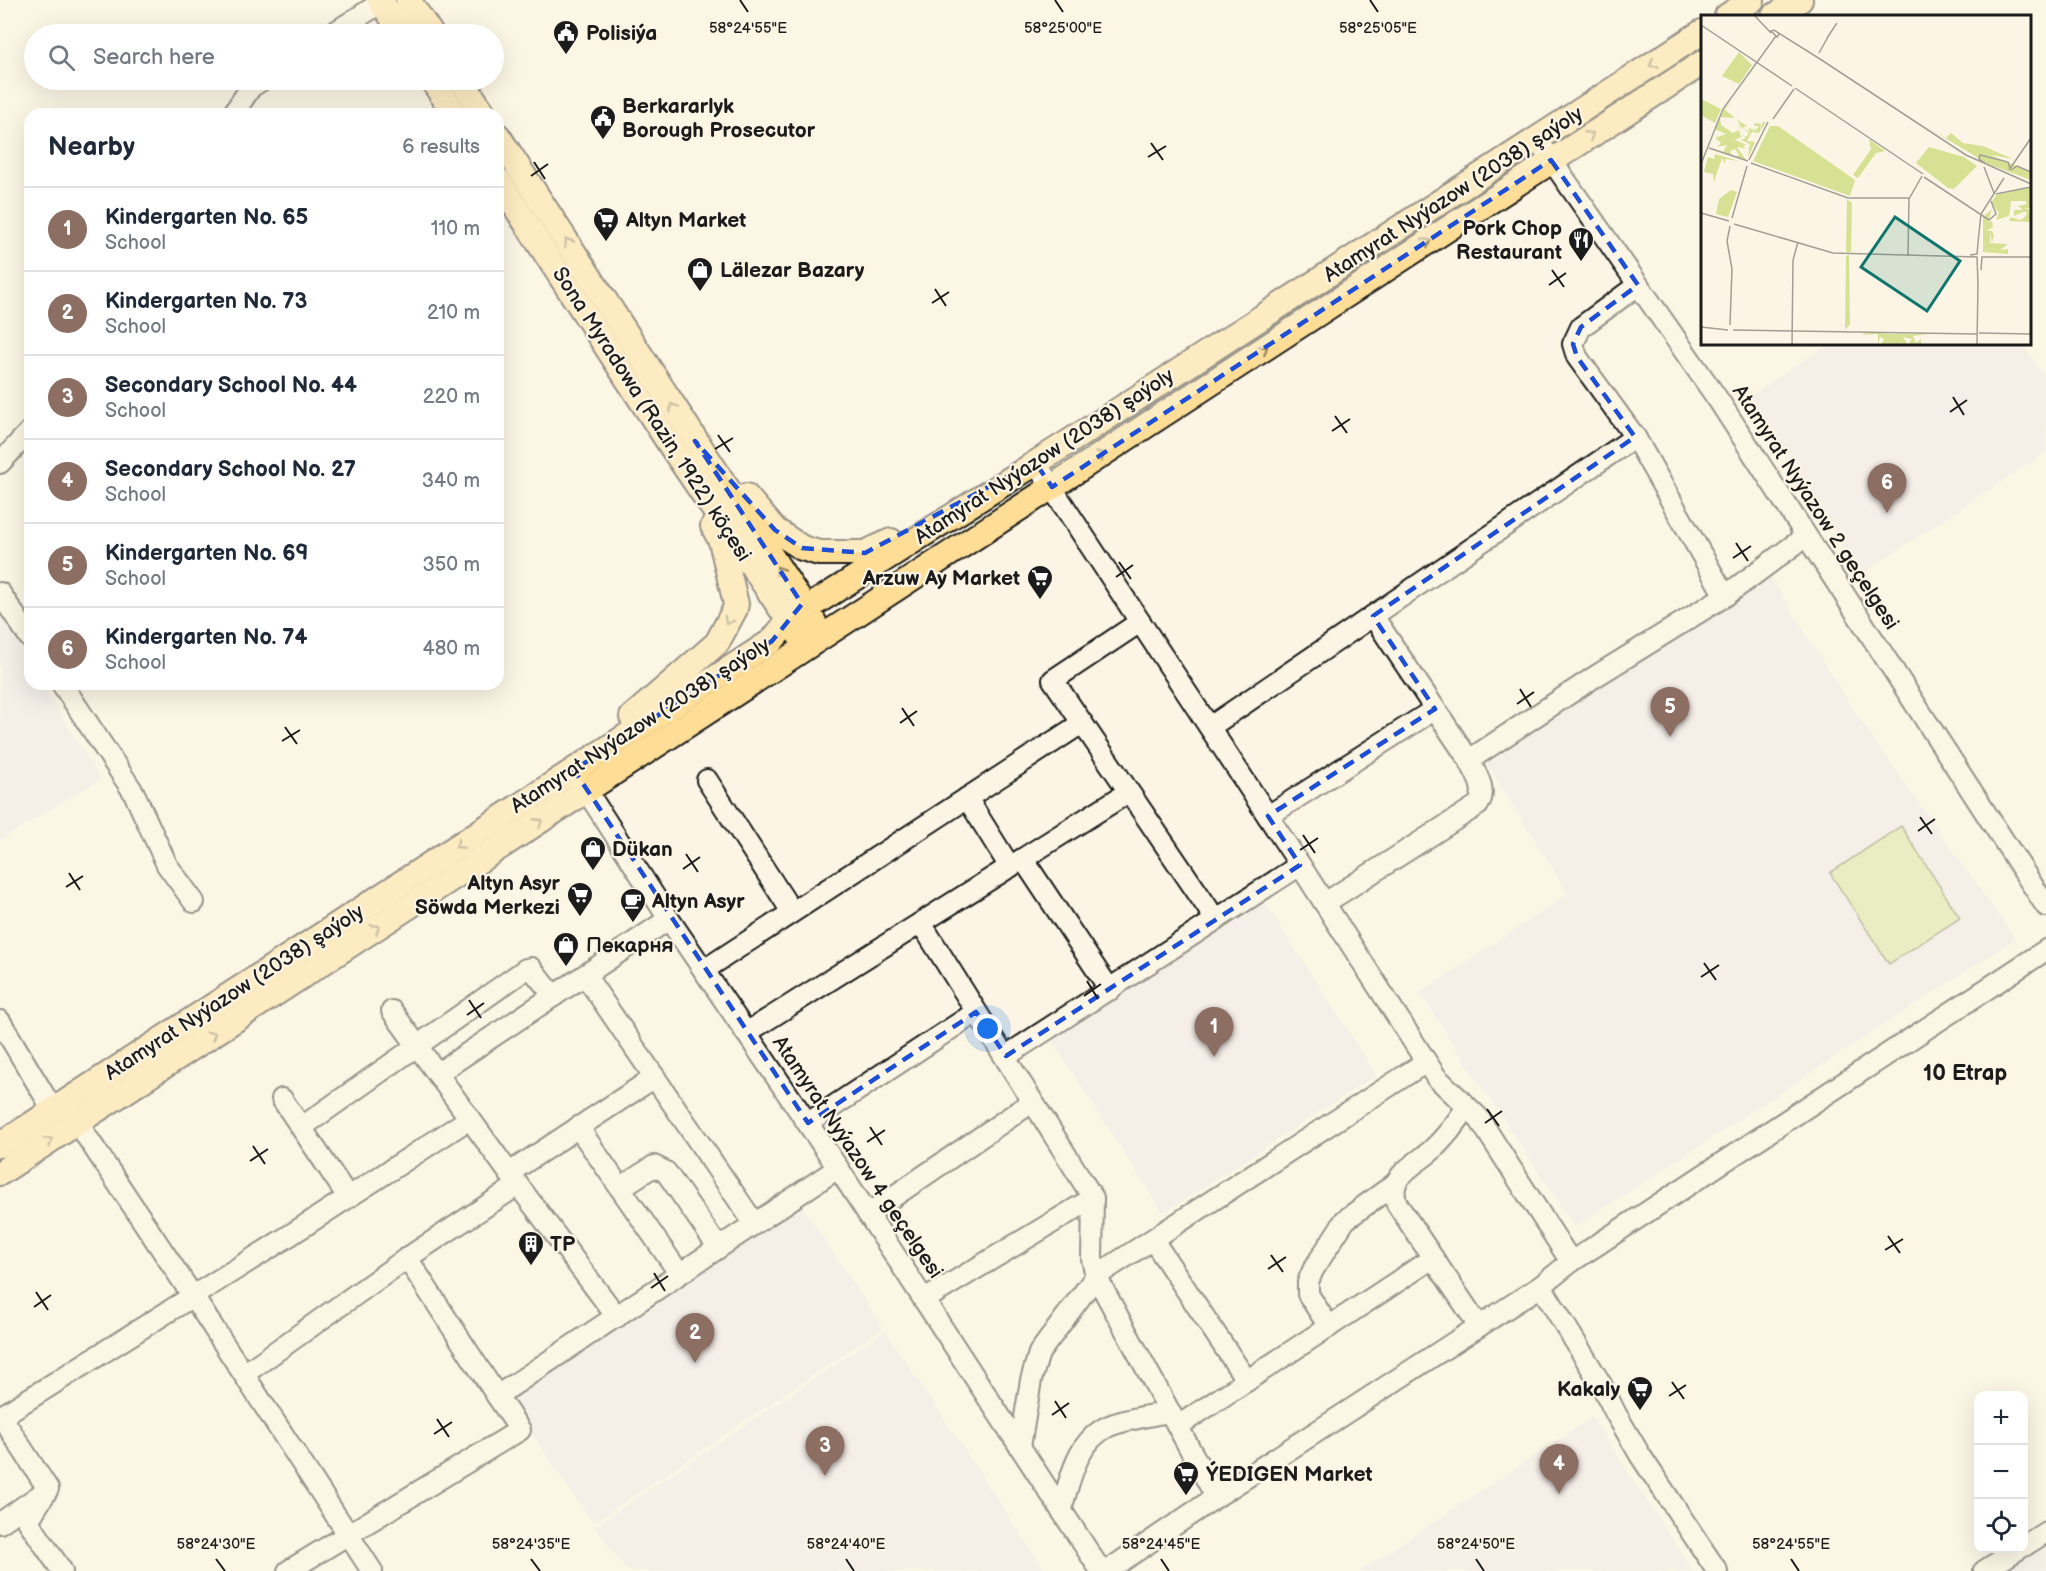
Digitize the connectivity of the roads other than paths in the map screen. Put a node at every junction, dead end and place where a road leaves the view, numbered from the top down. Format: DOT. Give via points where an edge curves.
graph roads {
  1 [pos="408,0"];
  2 [pos="1752,0"];
  3 [pos="1800,0"];
  4 [pos="382,1"];
  5 [pos="1729,15"];
  6 [pos="1776,15"];
  7 [pos="347,24"];
  8 [pos="397,24"];
  9 [pos="424,24"];
  10 [pos="1701,33"];
  11 [pos="1701,64"];
  12 [pos="249,90"];
  13 [pos="439,90"];
  14 [pos="468,90"];
  15 [pos="237,108"];
  16 [pos="451,108"];
  17 [pos="480,108"];
  18 [pos="1538,140"];
  19 [pos="504,145"];
  20 [pos="1551,160"];
  21 [pos="504,189"];
  22 [pos="1638,285"];
  23 [pos="24,437"];
  24 [pos="1635,437"];
  25 [pos="685,446"];
  26 [pos="1035,462"];
  27 [pos="0,463"];
  28 [pos="1052,488"];
  29 [pos="1806,536"];
  30 [pos="0,593"];
  31 [pos="1725,596"];
  32 [pos="797,615"];
  33 [pos="1373,616"];
  34 [pos="1140,622"];
  35 [pos="24,629"];
  36 [pos="815,642"];
  37 [pos="66,690"];
  38 [pos="1435,709"];
  39 [pos="1082,723"];
  40 [pos="1210,727"];
  41 [pos="1469,760"];
  42 [pos="574,770"];
  43 [pos="707,780"];
  44 [pos="587,791"];
  45 [pos="1127,793"];
  46 [pos="967,798"];
  47 [pos="1268,816"];
  48 [pos="1017,863"];
  49 [pos="1300,864"];
  50 [pos="194,902"];
  51 [pos="1325,903"];
  52 [pos="2046,906"];
  53 [pos="792,912"];
  54 [pos="669,919"];
  55 [pos="1216,920"];
  56 [pos="921,923"];
  57 [pos="2046,950"];
  58 [pos="704,970"];
  59 [pos="585,975"];
  60 [pos="1110,990"];
  61 [pos="554,996"];
  62 [pos="392,1011"];
  63 [pos="976,1012"];
  64 [pos="0,1021"];
  65 [pos="746,1033"];
  66 [pos="418,1045"];
  67 [pos="1006,1056"];
  68 [pos="1426,1062"];
  69 [pos="438,1073"];
  70 [pos="655,1077"];
  71 [pos="282,1099"];
  72 [pos="1032,1102"];
  73 [pos="58,1106"];
  74 [pos="1467,1107"];
  75 [pos="469,1119"];
  76 [pos="77,1123"];
  77 [pos="808,1123"];
  78 [pos="578,1127"];
  79 [pos="302,1128"];
  80 [pos="0,1145"];
  81 [pos="838,1168"];
  82 [pos="0,1173"];
  83 [pos="513,1179"];
  84 [pos="1396,1183"];
  85 [pos="620,1188"];
  86 [pos="348,1197"];
  87 [pos="1093,1198"];
  88 [pos="868,1214"];
  89 [pos="754,1223"];
  90 [pos="1153,1240"];
  91 [pos="718,1247"];
  92 [pos="407,1258"];
  93 [pos="1433,1258"];
  94 [pos="1571,1262"];
  95 [pos="679,1274"];
  96 [pos="1096,1276"];
  97 [pos="1541,1286"];
  98 [pos="192,1295"];
  99 [pos="924,1300"];
  100 [pos="617,1317"];
  101 [pos="1479,1326"];
  102 [pos="1329,1327"];
  103 [pos="244,1374"];
  104 [pos="1247,1381"];
  105 [pos="497,1396"];
  106 [pos="1,1417"];
  107 [pos="1173,1419"];
  108 [pos="1020,1447"];
  109 [pos="48,1490"];
  110 [pos="1216,1497"];
  111 [pos="1061,1510"];
  112 [pos="0,1523"];
  113 [pos="2046,1532"];
  114 [pos="348,1536"];
  115 [pos="2028,1543"];
  116 [pos="2012,1553"];
  117 [pos="62,1571"];
  118 [pos="288,1571"];
  119 [pos="372,1571"];
  120 [pos="1101,1571"];
  121 [pos="1107,1571"];
  122 [pos="1717,1571"];
  123 [pos="1983,1571"];
  1 -- 9 [label="main road"];
  2 -- 5 [label="main road"];
  3 -- 6 [label="main road"];
  4 -- 7 [label="street"];
  4 -- 8 [label="main road"];
  10 -- 18 [label="main road, Atamyrat Nyýazow (2038) şaýoly, one-way"];
  20 -- 11 [label="main road, Atamyrat Nyýazow (2038) şaýoly, one-way"];
  12 -- 15 [label="street"];
  13 -- 16 [label="main road"];
  14 -- 17 [label="main road"];
  18 -- 20 [label="street, Atamyrat Nyýazow 2 geçelgesi"];
  18 -- 26 [label="main road, Atamyrat Nyýazow (2038) şaýoly"];
  25 -- 19 [label="main road, one-way"];
  20 -- 22 [label="street, Atamyrat Nyýazow 2 geçelgesi"];
  28 -- 20 [label="main road, Atamyrat Nyýazow (2038) şaýoly, one-way"];
  21 -- 25 [label="main road, Sona Myradowa (Razin, 1922) köçesi"];
  22 -- 24 [label="street" via="1581,327 1573,344 1577,357"];
  22 -- 29 [label="street, Atamyrat Nyýazow 2 geçelgesi"];
  23 -- 27 [label="street"];
  24 -- 31 [label="street"];
  24 -- 33 [label="street"];
  25 -- 26 [label="main road" via="734,480 775,530 802,548 819,553 865,554"];
  25 -- 32 [label="main road, Sona Myradowa (Razin, 1922) köçesi"];
  25 -- 42 [label="main road, one-way" via="721,541 735,609 717,643"];
  26 -- 28 [label="street"];
  26 -- 32 [label="main road, Atamyrat Nyýazow (2038) şaýoly"];
  28 -- 34 [label="street"];
  28 -- 36 [label="main road, Atamyrat Nyýazow (2038) şaýoly"];
  29 -- 31 [label="street"];
  29 -- 52 [label="street, Atamyrat Nyýazow 2 geçelgesi"];
  30 -- 35 [label="street"];
  31 -- 41 [label="street"];
  32 -- 36 [label="main road, Sona Myradowa (Razin, 1922) köçesi"];
  32 -- 42 [label="main road, Atamyrat Nyýazow (2038) şaýoly" via="772,641"];
  33 -- 38 [label="street"];
  33 -- 40 [label="street"];
  34 -- 39 [label="street" via="1053,680"];
  34 -- 40 [label="street"];
  36 -- 44 [label="main road, Atamyrat Nyýazow (2038) şaýoly"];
  37 -- 50 [label="street" via="134,793 167,865"];
  38 -- 41 [label="street"];
  38 -- 47 [label="street"];
  39 -- 45 [label="street"];
  39 -- 46 [label="street"];
  40 -- 47 [label="street"];
  41 -- 51 [label="street" via="1482,789 1478,805"];
  42 -- 44 [label="street, Atamyrat Nyýazow 4 geçelgesi"];
  42 -- 73 [label="main road, Atamyrat Nyýazow (2038) şaýoly, one-way"];
  43 -- 53 [label="street"];
  44 -- 54 [label="street, Atamyrat Nyýazow 4 geçelgesi"];
  76 -- 44 [label="main road, Atamyrat Nyýazow (2038) şaýoly, one-way"];
  45 -- 48 [label="street"];
  45 -- 55 [label="street"];
  46 -- 48 [label="street"];
  46 -- 53 [label="street"];
  47 -- 49 [label="street"];
  48 -- 56 [label="street"];
  48 -- 60 [label="street"];
  49 -- 51 [label="street"];
  49 -- 55 [label="street"];
  51 -- 68 [label="street"];
  53 -- 58 [label="street"];
  54 -- 58 [label="street, Atamyrat Nyýazow 4 geçelgesi"];
  54 -- 59 [label="street"];
  55 -- 60 [label="street"];
  56 -- 63 [label="street"];
  56 -- 65 [label="street"];
  57 -- 94 [label="street"];
  58 -- 65 [label="street, Atamyrat Nyýazow 4 geçelgesi"];
  59 -- 61 [label="street"];
  59 -- 70 [label="street"];
  60 -- 67 [label="street"];
  61 -- 66 [label="street" via="537,973 526,969"];
  61 -- 69 [label="street"];
  62 -- 66 [label="street"];
  63 -- 67 [label="street"];
  63 -- 77 [label="street"];
  64 -- 73 [label="street"];
  65 -- 77 [label="street, Atamyrat Nyýazow 4 geçelgesi"];
  66 -- 69 [label="street"];
  66 -- 79 [label="street"];
  67 -- 72 [label="street"];
  68 -- 74 [label="street"];
  68 -- 90 [label="street"];
  69 -- 75 [label="street"];
  70 -- 78 [label="street"];
  70 -- 89 [label="street"];
  71 -- 79 [label="street"];
  72 -- 87 [label="street"];
  72 -- 88 [label="street"];
  73 -- 76 [label="street"];
  73 -- 80 [label="main road, Atamyrat Nyýazow (2038) şaýoly"];
  74 -- 84 [label="street" via="1452,1129"];
  74 -- 94 [label="street" via="1478,1117"];
  75 -- 83 [label="street"];
  75 -- 86 [label="street"];
  82 -- 76 [label="main road, Atamyrat Nyýazow (2038) şaýoly, one-way"];
  76 -- 98 [label="street"];
  77 -- 81 [label="street, Atamyrat Nyýazow 4 geçelgesi"];
  78 -- 83 [label="street"];
  78 -- 85 [label="street"];
  79 -- 86 [label="street"];
  81 -- 88 [label="street, Atamyrat Nyýazow 4 geçelgesi"];
  81 -- 89 [label="street"];
  83 -- 92 [label="street"];
  83 -- 100 [label="street"];
  84 -- 93 [label="street" via="1393,1193 1397,1203"];
  84 -- 102 [label="street" via="1345,1220 1313,1270 1308,1294"];
  85 -- 91 [label="street" via="654,1166 660,1167"];
  85 -- 95 [label="street"];
  86 -- 98 [label="street"];
  87 -- 96 [label="street" via="1092,1259"];
  87 -- 99 [label="street"];
  88 -- 99 [label="street, Atamyrat Nyýazow 4 geçelgesi"];
  89 -- 91 [label="street"];
  90 -- 96 [label="street"];
  90 -- 104 [label="street"];
  91 -- 95 [label="street"];
  92 -- 103 [label="street"];
  92 -- 105 [label="street"];
  93 -- 101 [label="street"];
  93 -- 102 [label="street"];
  94 -- 97 [label="street"];
  95 -- 100 [label="street"];
  96 -- 107 [label="street"];
  96 -- 108 [label="street" via="1039,1353"];
  97 -- 101 [label="street"];
  97 -- 122 [label="street" via="1640,1455"];
  98 -- 103 [label="street"];
  98 -- 106 [label="street"];
  99 -- 108 [label="street, Atamyrat Nyýazow 4 geçelgesi"];
  100 -- 105 [label="street"];
  101 -- 110 [label="street"];
  102 -- 104 [label="street"];
  103 -- 114 [label="street"];
  104 -- 107 [label="street"];
  105 -- 114 [label="street" via="520,1430"];
  106 -- 109 [label="street"];
  107 -- 110 [label="street"];
  107 -- 111 [label="street" via="1108,1426 1088,1441 1075,1463"];
  108 -- 111 [label="street, Atamyrat Nyýazow 4 geçelgesi"];
  109 -- 112 [label="street"];
  109 -- 117 [label="street" via="28,1521"];
  110 -- 121 [label="street"];
  111 -- 120 [label="street, Atamyrat Nyýazow 4 geçelgesi"];
  113 -- 115 [label="street"];
  114 -- 118 [label="street"];
  114 -- 119 [label="street"];
  116 -- 123 [label="street"];
}
